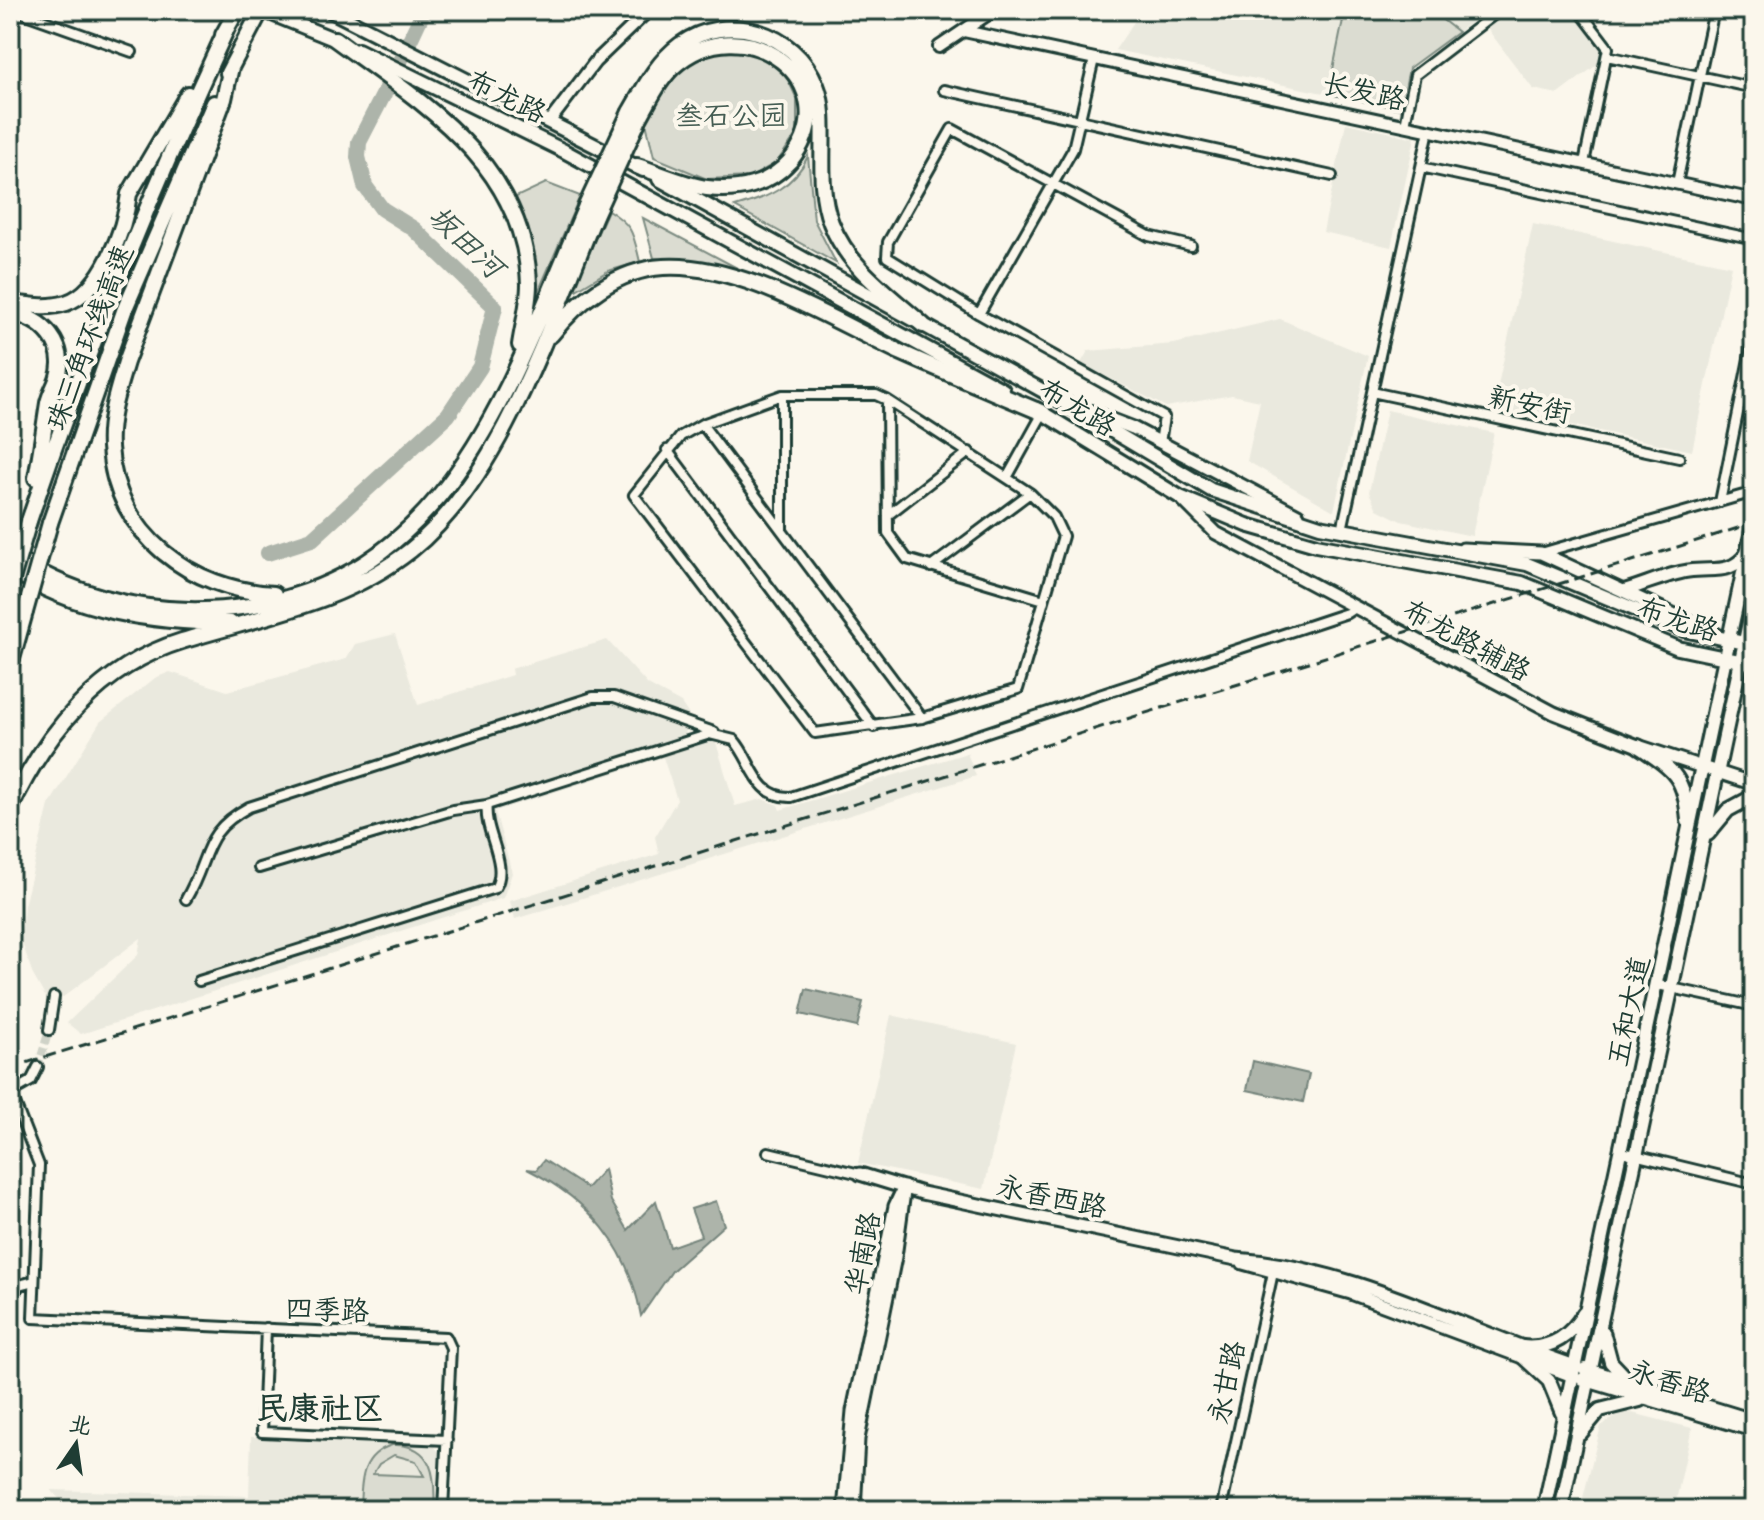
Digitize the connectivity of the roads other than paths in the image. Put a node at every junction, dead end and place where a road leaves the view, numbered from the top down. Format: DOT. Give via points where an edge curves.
graph roads {
  1 [pos="14,10"];
  2 [pos="237,10"];
  3 [pos="262,10"];
  4 [pos="329,10"];
  5 [pos="649,10"];
  6 [pos="994,10"];
  7 [pos="1500,10"];
  8 [pos="1579,10"];
  9 [pos="1714,10"];
  10 [pos="227,28"];
  11 [pos="964,31"];
  12 [pos="335,39"];
  13 [pos="939,47"];
  14 [pos="132,52"];
  15 [pos="1607,56"];
  16 [pos="1094,59"];
  17 [pos="231,67"];
  18 [pos="1700,76"];
  19 [pos="1754,88"];
  20 [pos="944,90"];
  21 [pos="634,116"];
  22 [pos="1080,119"];
  23 [pos="550,121"];
  24 [pos="1405,125"];
  25 [pos="1429,130"];
  26 [pos="1584,163"];
  27 [pos="637,166"];
  28 [pos="1421,167"];
  29 [pos="1332,176"];
  30 [pos="1054,183"];
  31 [pos="1677,183"];
  32 [pos="1754,200"];
  33 [pos="591,210"];
  34 [pos="1754,239"];
  35 [pos="1191,246"];
  36 [pos="10,303"];
  37 [pos="10,313"];
  38 [pos="979,314"];
  39 [pos="923,325"];
  40 [pos="1754,334"];
  41 [pos="538,351"];
  42 [pos="516,369"];
  43 [pos="1372,392"];
  44 [pos="782,395"];
  45 [pos="887,400"];
  46 [pos="1061,401"];
  47 [pos="1043,413"];
  48 [pos="702,424"];
  49 [pos="1160,443"];
  50 [pos="667,450"];
  51 [pos="969,452"];
  52 [pos="1679,458"];
  53 [pos="1008,476"];
  54 [pos="1754,492"];
  55 [pos="1030,493"];
  56 [pos="1180,497"];
  57 [pos="1720,502"];
  58 [pos="888,515"];
  59 [pos="29,521"];
  60 [pos="1754,521"];
  61 [pos="1320,526"];
  62 [pos="1342,530"];
  63 [pos="782,532"];
  64 [pos="1446,549"];
  65 [pos="1748,552"];
  66 [pos="1541,553"];
  67 [pos="10,554"];
  68 [pos="931,567"];
  69 [pos="10,568"];
  70 [pos="10,586"];
  71 [pos="1626,590"];
  72 [pos="291,595"];
  73 [pos="1754,599"];
  74 [pos="1044,600"];
  75 [pos="1356,607"];
  76 [pos="246,623"];
  77 [pos="1729,641"];
  78 [pos="1750,644"];
  79 [pos="1725,659"];
  80 [pos="1748,663"];
  81 [pos="10,666"];
  82 [pos="922,718"];
  83 [pos="874,727"];
  84 [pos="722,734"];
  85 [pos="1638,746"];
  86 [pos="1703,768"];
  87 [pos="1718,772"];
  88 [pos="1754,784"];
  89 [pos="1754,796"];
  90 [pos="487,805"];
  91 [pos="10,809"];
  92 [pos="1689,837"];
  93 [pos="1704,840"];
  94 [pos="259,868"];
  95 [pos="186,899"];
  96 [pos="199,981"];
  97 [pos="1658,985"];
  98 [pos="1673,988"];
  99 [pos="54,997"];
  100 [pos="1754,1006"];
  101 [pos="49,1030"];
  102 [pos="38,1067"];
  103 [pos="10,1093"];
  104 [pos="768,1152"];
  105 [pos="1622,1152"];
  106 [pos="1638,1157"];
  107 [pos="860,1174"];
  108 [pos="1754,1184"];
  109 [pos="904,1187"];
  110 [pos="1274,1268"];
  111 [pos="34,1281"];
  112 [pos="1590,1303"];
  113 [pos="10,1304"];
  114 [pos="1604,1311"];
  115 [pos="266,1328"];
  116 [pos="1523,1353"];
  117 [pos="1574,1371"];
  118 [pos="1590,1376"];
  119 [pos="1639,1386"];
  120 [pos="1651,1400"];
  121 [pos="1754,1421"];
  122 [pos="1561,1425"];
  123 [pos="1754,1430"];
  124 [pos="447,1440"];
  125 [pos="1558,1443"];
  126 [pos="1575,1446"];
  127 [pos="443,1510"];
  128 [pos="844,1510"];
  129 [pos="854,1510"];
  130 [pos="1221,1510"];
  131 [pos="1544,1510"];
  132 [pos="1561,1510"];
  1 -- 14 [label="street"];
  2 -- 10 [label="highway"];
  3 -- 12 [label="main road"];
  3 -- 17 [label="highway, 珠三角环线高速"];
  4 -- 23 [label="main road, 布龙路"];
  5 -- 23 [label="street" via="595,62"];
  6 -- 11 [label="street"];
  7 -- 24 [label="street" via="1415,75"];
  8 -- 15 [label="street" via="1608,48"];
  9 -- 18 [label="street"];
  10 -- 36 [label="highway" via="129,194 127,211 95,280 63,304"];
  10 -- 59 [label="highway, 珠三角环线高速" via="114,283"];
  11 -- 13 [label="street"];
  11 -- 16 [label="street, 长发路"];
  12 -- 42 [label="highway" via="449,125 496,180 525,257 529,285"];
  12 -- 47 [label="main road, 布龙路" via="577,158"];
  15 -- 18 [label="street"];
  15 -- 26 [label="street"];
  16 -- 22 [label="street"];
  16 -- 24 [label="street, 长发路"];
  17 -- 72 [label="highway" via="224,99 133,337 115,403 110,448 128,507 152,544 186,571 227,588"];
  17 -- 81 [label="highway, 珠三角环线高速, bridge" via="124,311 50,523"];
  18 -- 19 [label="street"];
  18 -- 31 [label="street"];
  20 -- 22 [label="street"];
  21 -- 27 [label="highway" via="673,67 712,41 753,41 790,64 806,96 806,136 796,154 753,186 706,188"];
  21 -- 33 [label="highway, bridge"];
  21 -- 39 [label="highway" via="662,60 703,32 751,30 791,48 817,86 823,198 840,242 856,266"];
  22 -- 29 [label="street"];
  22 -- 30 [label="street" via="1073,149"];
  23 -- 27 [label="main road, 布龙路"];
  24 -- 25 [label="street, 长发路"];
  25 -- 26 [label="street, 长发路"];
  25 -- 28 [label="street"];
  26 -- 31 [label="street, 长发路"];
  27 -- 39 [label="main road, 布龙路"];
  28 -- 34 [label="street"];
  28 -- 43 [label="street"];
  30 -- 35 [label="street" via="1149,236"];
  30 -- 38 [label="street"];
  30 -- 38 [label="street" via="952,129 945,141 888,242 887,257"];
  31 -- 32 [label="street, 长发路"];
  33 -- 41 [label="highway"];
  33 -- 42 [label="highway"];
  37 -- 59 [label="highway" via="45,328 55,338 58,354"];
  38 -- 49 [label="street" via="1164,417"];
  39 -- 46 [label="main road, 布龙路"];
  40 -- 57 [label="street"];
  41 -- 47 [label="highway" via="578,305 616,280 660,267 704,270 766,289"];
  41 -- 76 [label="highway" via="480,470 451,512 411,550 323,600"];
  42 -- 72 [label="highway" via="470,456 404,536 320,587"];
  43 -- 52 [label="street, 新安街"];
  43 -- 62 [label="street"];
  44 -- 45 [label="street" via="876,395"];
  44 -- 48 [label="street"];
  44 -- 63 [label="street"];
  45 -- 51 [label="street"];
  45 -- 58 [label="street"];
  46 -- 49 [label="main road"];
  46 -- 61 [label="main road, 布龙路" via="1189,480 1256,508"];
  47 -- 53 [label="street"];
  47 -- 56 [label="main road, 布龙路"];
  48 -- 50 [label="street"];
  48 -- 63 [label="street"];
  49 -- 61 [label="main road"];
  50 -- 83 [label="street"];
  50 -- 83 [label="street" via="634,495 815,733"];
  51 -- 53 [label="street"];
  51 -- 58 [label="street"];
  53 -- 55 [label="street"];
  54 -- 57 [label="street"];
  55 -- 68 [label="street"];
  55 -- 74 [label="street" via="1054,517 1063,536"];
  56 -- 75 [label="main road, 布龙路辅路" via="1216,533"];
  56 -- 79 [label="main road, 布龙路" via="1247,525 1316,545 1537,587 1653,639"];
  57 -- 66 [label="street"];
  58 -- 68 [label="street" via="888,533 907,559"];
  59 -- 70 [label="highway, 珠三角环线高速, bridge"];
  60 -- 65 [label="main road, 五和大道"];
  61 -- 62 [label="main road, 布龙路"];
  62 -- 64 [label="main road, 布龙路"];
  63 -- 82 [label="street"];
  64 -- 66 [label="main road"];
  64 -- 77 [label="main road, 布龙路" via="1543,569 1660,621"];
  65 -- 71 [label="main road" via="1729,568 1689,571"];
  65 -- 77 [label="main road, 五和大道"];
  66 -- 71 [label="main road"];
  67 -- 72 [label="highway" via="95,595 133,605 228,609"];
  68 -- 74 [label="street"];
  69 -- 76 [label="highway" via="54,594 105,609 184,621"];
  71 -- 77 [label="main road"];
  73 -- 78 [label="main road, 五和大道"];
  74 -- 82 [label="street" via="1018,689"];
  75 -- 84 [label="street" via="791,797 764,789 744,750"];
  75 -- 85 [label="main road, 布龙路辅路" via="1528,701"];
  76 -- 91 [label="highway" via="179,641 92,691 48,740"];
  77 -- 78 [label="main road, 布龙路"];
  77 -- 79 [label="main road, 五和大道"];
  78 -- 80 [label="main road, 五和大道"];
  79 -- 80 [label="main road, 布龙路"];
  79 -- 86 [label="main road, 五和大道"];
  80 -- 87 [label="main road, 五和大道"];
  82 -- 83 [label="street"];
  84 -- 90 [label="street" via="698,737"];
  84 -- 95 [label="street" via="614,697 593,697 249,807 217,828"];
  85 -- 86 [label="main road, 布龙路辅路"];
  85 -- 92 [label="main road" via="1679,778 1686,794"];
  86 -- 87 [label="main road, 布龙路辅路"];
  86 -- 92 [label="main road, 五和大道"];
  87 -- 88 [label="main road, 布龙路辅路"];
  87 -- 93 [label="main road, 五和大道"];
  89 -- 93 [label="main road" via="1728,810"];
  90 -- 94 [label="street" via="453,810"];
  90 -- 96 [label="street" via="500,873 495,888"];
  92 -- 97 [label="main road, 五和大道"];
  93 -- 98 [label="main road, 五和大道"];
  97 -- 98 [label="street"];
  97 -- 105 [label="main road, 五和大道"];
  98 -- 100 [label="street"];
  98 -- 106 [label="main road, 五和大道"];
  99 -- 101 [label="street"];
  102 -- 103 [label="street" via="31,1081"];
  103 -- 111 [label="street" via="39,1165"];
  104 -- 107 [label="street"];
  105 -- 106 [label="street"];
  105 -- 112 [label="main road, 五和大道"];
  106 -- 108 [label="street"];
  106 -- 114 [label="main road, 五和大道"];
  107 -- 109 [label="main road, 永香西路"];
  109 -- 110 [label="main road, 永香西路"];
  109 -- 128 [label="main road, 华南路" via="895,1206 853,1411"];
  109 -- 129 [label="main road, 华南路" via="858,1439"];
  110 -- 116 [label="main road, 永香西路" via="1336,1278"];
  110 -- 130 [label="street, 永甘路"];
  111 -- 113 [label="street" via="19,1285"];
  111 -- 115 [label="street, 四季路" via="33,1318"];
  112 -- 114 [label="main road"];
  112 -- 116 [label="main road" via="1557,1342"];
  112 -- 117 [label="main road, 五和大道"];
  114 -- 118 [label="main road, 五和大道"];
  114 -- 119 [label="main road" via="1604,1343 1611,1362"];
  115 -- 124 [label="street, 四季路" via="446,1337 451,1348"];
  115 -- 124 [label="street" via="262,1432"];
  116 -- 117 [label="main road, 永香西路"];
  116 -- 122 [label="main road" via="1555,1390"];
  117 -- 118 [label="main road, 永香路"];
  117 -- 122 [label="main road, 五和大道"];
  118 -- 119 [label="main road, 永香路"];
  118 -- 120 [label="main road, 永香路"];
  118 -- 126 [label="main road, 五和大道"];
  119 -- 121 [label="main road, 永香路"];
  120 -- 123 [label="main road, 永香路"];
  120 -- 126 [label="main road" via="1628,1400 1600,1410"];
  122 -- 125 [label="main road, 五和大道"];
  124 -- 127 [label="street, 四季路"];
  125 -- 126 [label="main road"];
  125 -- 131 [label="main road, 五和大道"];
  126 -- 132 [label="main road, 五和大道"];
}
